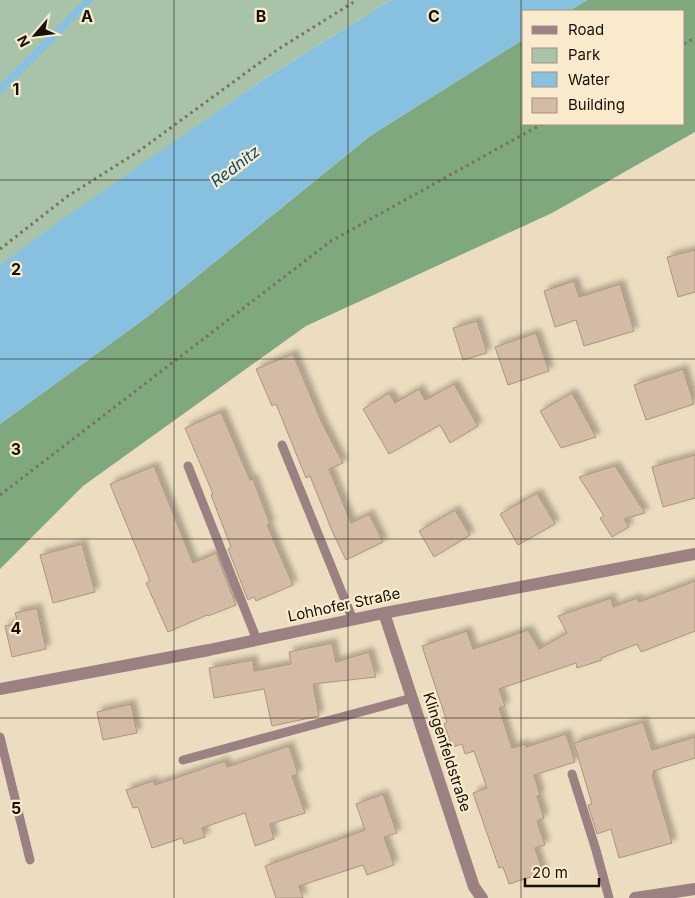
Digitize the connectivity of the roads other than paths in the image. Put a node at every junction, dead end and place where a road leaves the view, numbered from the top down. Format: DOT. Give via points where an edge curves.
graph roads {
  1 [pos="282,445"];
  2 [pos="188,466"];
  3 [pos="695,554"];
  4 [pos="384,613"];
  5 [pos="353,620"];
  6 [pos="257,640"];
  7 [pos="0,689"];
  8 [pos="412,698"];
  9 [pos="0,737"];
  10 [pos="183,760"];
  11 [pos="572,774"];
  12 [pos="30,860"];
  13 [pos="695,889"];
  14 [pos="482,898"];
  15 [pos="609,898"];
  16 [pos="635,898"];
  1 -- 5 [label="lane"];
  2 -- 6 [label="lane"];
  3 -- 4 [label="street, Lohhofer Straße"];
  4 -- 5 [label="street, Lohhofer Straße"];
  4 -- 8 [label="street, Klingenfeldstraße"];
  5 -- 6 [label="street, Lohhofer Straße"];
  6 -- 7 [label="street, Lohhofer Straße"];
  8 -- 10 [label="lane"];
  8 -- 14 [label="street, Klingenfeldstraße" via="474,887"];
  9 -- 12 [label="lane"];
  11 -- 15 [label="lane"];
  13 -- 16 [label="street"];
}
